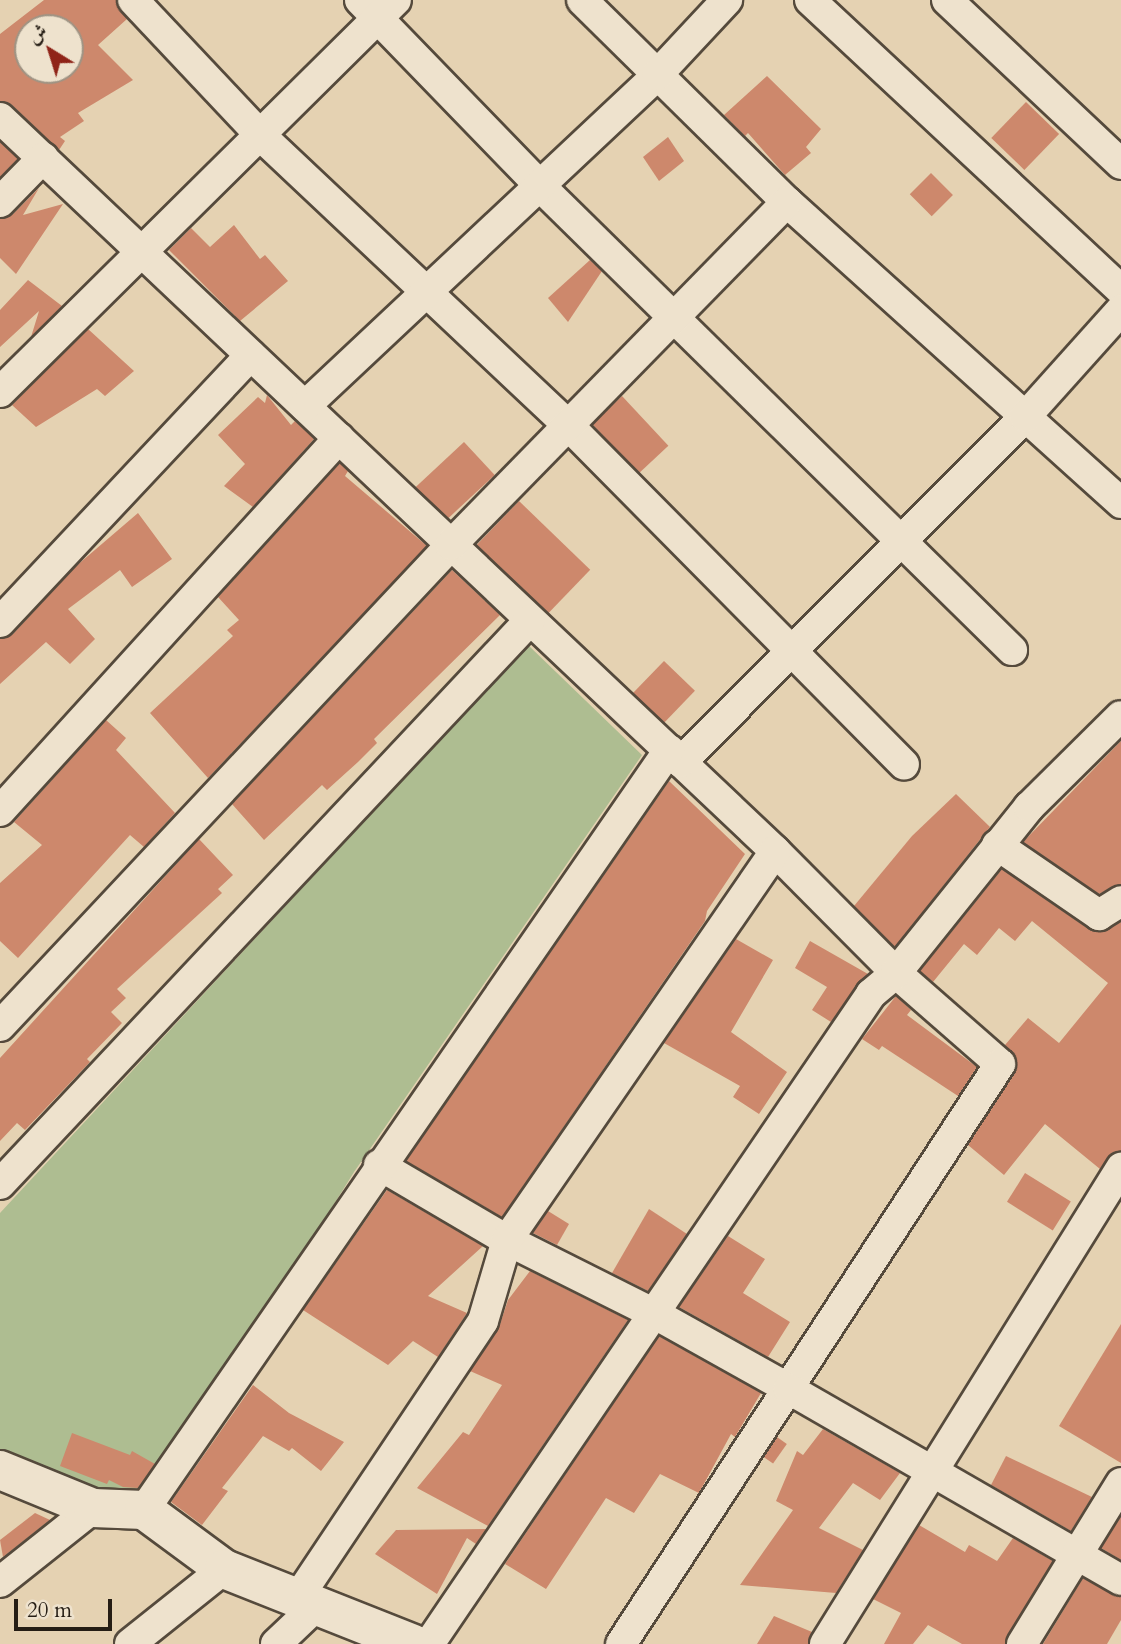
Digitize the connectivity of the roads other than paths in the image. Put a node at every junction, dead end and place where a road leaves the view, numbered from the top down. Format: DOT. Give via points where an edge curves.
graph roads {
  1 [pos="133,0"];
  2 [pos="582,0"];
  3 [pos="727,0"];
  4 [pos="810,0"];
  5 [pos="947,0"];
  6 [pos="378,6"];
  7 [pos="657,75"];
  8 [pos="0,118"];
  9 [pos="260,135"];
  10 [pos="43,158"];
  11 [pos="1121,164"];
  12 [pos="540,186"];
  13 [pos="0,202"];
  14 [pos="786,202"];
  15 [pos="142,252"];
  16 [pos="1121,290"];
  17 [pos="425,293"];
  18 [pos="1121,310"];
  19 [pos="676,315"];
  20 [pos="251,355"];
  21 [pos="0,392"];
  22 [pos="305,407"];
  23 [pos="1026,417"];
  24 [pos="567,424"];
  25 [pos="339,438"];
  26 [pos="1121,503"];
  27 [pos="899,544"];
  28 [pos="451,545"];
  29 [pos="530,620"];
  30 [pos="0,622"];
  31 [pos="1012,650"];
  32 [pos="790,651"];
  33 [pos="1121,716"];
  34 [pos="675,756"];
  35 [pos="904,764"];
  36 [pos="0,811"];
  37 [pos="997,845"];
  38 [pos="775,851"];
  39 [pos="1121,901"];
  40 [pos="897,973"];
  41 [pos="0,1026"];
  42 [pos="379,1165"];
  43 [pos="1121,1168"];
  44 [pos="0,1184"];
  45 [pos="507,1240"];
  46 [pos="655,1314"];
  47 [pos="789,1389"];
  48 [pos="0,1471"];
  49 [pos="932,1472"];
  50 [pos="1121,1483"];
  51 [pos="93,1508"];
  52 [pos="144,1510"];
  53 [pos="1073,1556"];
  54 [pos="223,1569"];
  55 [pos="1121,1580"];
  56 [pos="0,1582"];
  57 [pos="307,1603"];
  58 [pos="130,1644"];
  59 [pos="276,1644"];
  60 [pos="413,1644"];
  61 [pos="429,1644"];
  62 [pos="621,1644"];
  63 [pos="825,1644"];
  64 [pos="1023,1644"];
  1 -- 9 [label="street"];
  2 -- 7 [label="street"];
  3 -- 7 [label="street"];
  4 -- 16 [label="street"];
  5 -- 11 [label="street"];
  6 -- 9 [label="street"];
  6 -- 12 [label="street"];
  7 -- 12 [label="street"];
  7 -- 14 [label="street"];
  8 -- 10 [label="street"];
  9 -- 15 [label="street"];
  9 -- 17 [label="street"];
  10 -- 13 [label="street"];
  10 -- 15 [label="street"];
  12 -- 17 [label="street"];
  12 -- 19 [label="street"];
  14 -- 19 [label="street"];
  14 -- 23 [label="street"];
  15 -- 20 [label="street"];
  15 -- 21 [label="street"];
  17 -- 22 [label="street"];
  17 -- 24 [label="street"];
  18 -- 23 [label="street"];
  19 -- 24 [label="street"];
  19 -- 27 [label="street"];
  20 -- 22 [label="street"];
  20 -- 30 [label="street"];
  22 -- 25 [label="street"];
  23 -- 26 [label="street"];
  23 -- 27 [label="street"];
  24 -- 28 [label="street"];
  24 -- 32 [label="street"];
  25 -- 28 [label="street"];
  25 -- 36 [label="street"];
  27 -- 31 [label="street"];
  27 -- 32 [label="street"];
  28 -- 29 [label="street"];
  28 -- 41 [label="street"];
  29 -- 34 [label="street"];
  29 -- 44 [label="street"];
  32 -- 34 [label="street"];
  32 -- 35 [label="street"];
  33 -- 37 [label="street"];
  34 -- 38 [label="street"];
  34 -- 42 [label="street"];
  37 -- 39 [label="street" via="1099,915"];
  37 -- 40 [label="street"];
  38 -- 40 [label="street"];
  38 -- 45 [label="street"];
  40 -- 46 [label="street" via="871,994"];
  40 -- 47 [label="street" via="1000,1064"];
  42 -- 45 [label="street"];
  42 -- 52 [label="street"];
  43 -- 49 [label="street"];
  45 -- 46 [label="street"];
  45 -- 57 [label="street" via="483,1321"];
  46 -- 47 [label="street"];
  46 -- 61 [label="street"];
  47 -- 49 [label="street"];
  47 -- 62 [label="street"];
  48 -- 51 [label="street"];
  49 -- 53 [label="street"];
  49 -- 63 [label="street"];
  50 -- 53 [label="street"];
  51 -- 52 [label="street"];
  51 -- 56 [label="street"];
  52 -- 54 [label="street"];
  53 -- 55 [label="street"];
  53 -- 64 [label="street"];
  54 -- 57 [label="street"];
  54 -- 58 [label="street"];
  57 -- 59 [label="street"];
  57 -- 60 [label="street"];
}
